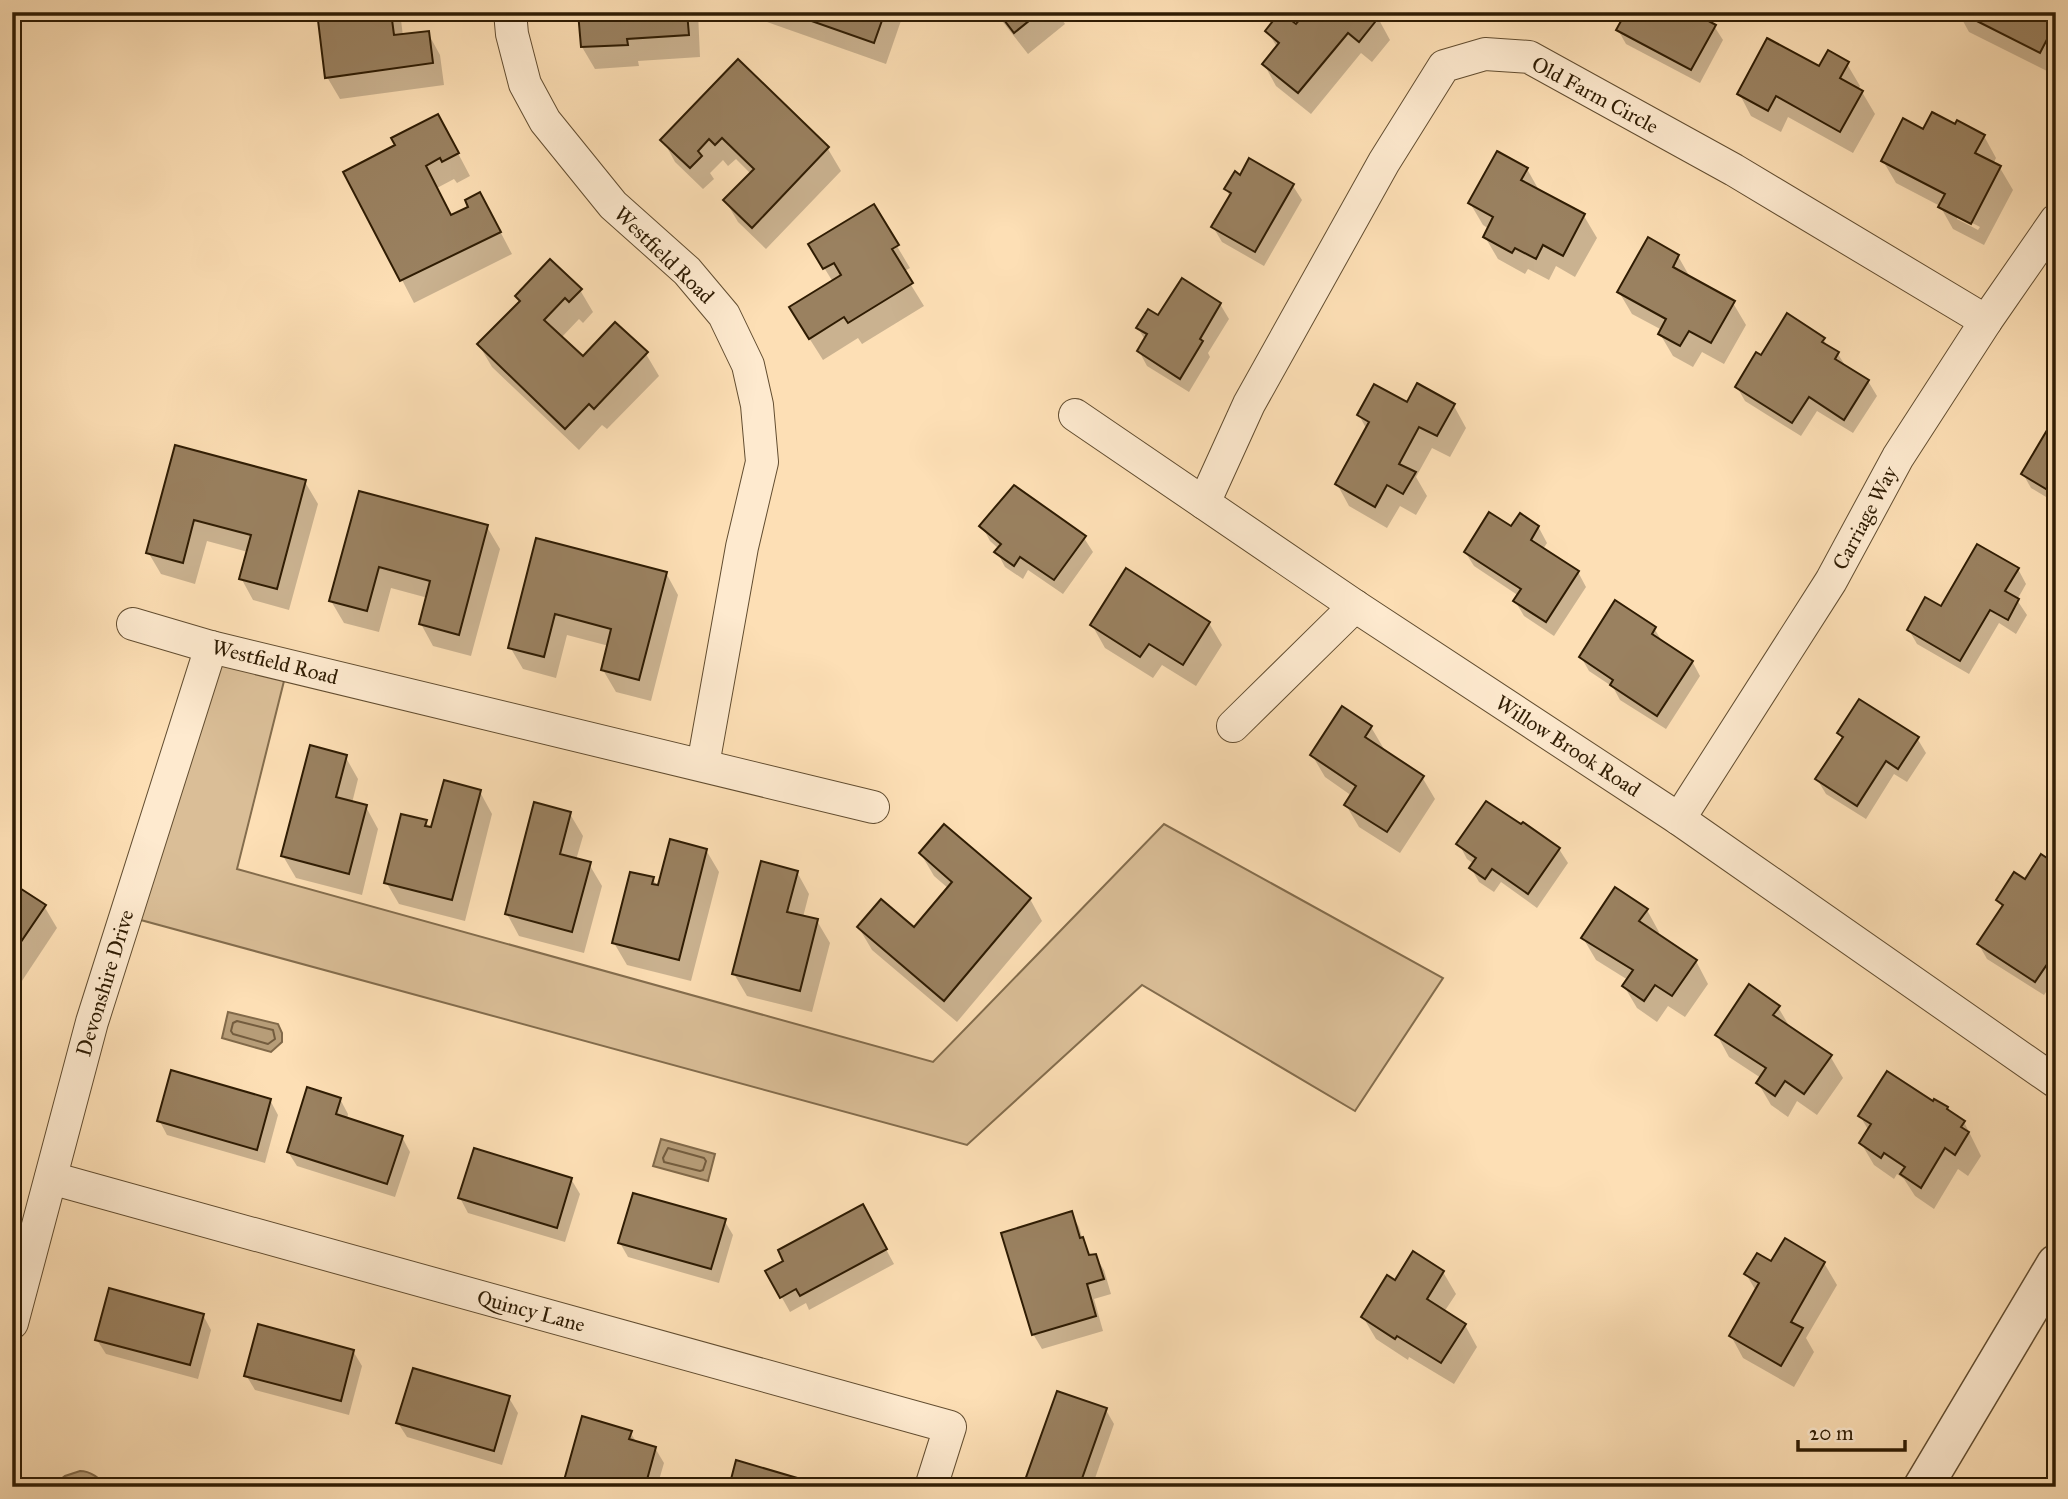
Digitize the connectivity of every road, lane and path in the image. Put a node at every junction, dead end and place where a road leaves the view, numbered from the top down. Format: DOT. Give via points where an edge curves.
graph roads {
  1 [pos="510,12"];
  2 [pos="2056,220"];
  3 [pos="1986,321"];
  4 [pos="1075,415"];
  5 [pos="1204,503"];
  6 [pos="1355,606"];
  7 [pos="133,624"];
  8 [pos="211,647"];
  9 [pos="1233,726"];
  10 [pos="703,765"];
  11 [pos="873,807"];
  12 [pos="1679,819"];
  13 [pos="2056,1082"];
  14 [pos="51,1178"];
  15 [pos="2056,1264"];
  16 [pos="12,1324"];
  17 [pos="931,1487"];
  18 [pos="1923,1487"];
  1 -- 10 [label="street, Westfield Road" via="524,84 545,121 613,205 687,271 724,315 748,365 762,462"];
  2 -- 3 [label="street, Carriage Way"];
  3 -- 5 [label="street, Old Farm Circle" via="1734,170 1529,57 1485,54 1444,65 1437,76 1248,404"];
  3 -- 12 [label="street, Carriage Way" via="1898,457 1830,581"];
  4 -- 5 [label="street, Willow Brook Road"];
  5 -- 6 [label="street, Willow Brook Road"];
  6 -- 9 [label="street"];
  6 -- 12 [label="street, Willow Brook Road"];
  7 -- 8 [label="street, Westfield Road"];
  8 -- 10 [label="street, Westfield Road"];
  8 -- 14 [label="street, Devonshire Drive" via="92,1022"];
  10 -- 11 [label="street, Westfield Road"];
  12 -- 13 [label="street, Willow Brook Road"];
  14 -- 16 [label="street, Devonshire Drive"];
  14 -- 17 [label="street, Quincy Lane" via="950,1427"];
  15 -- 18 [label="street"];
}
